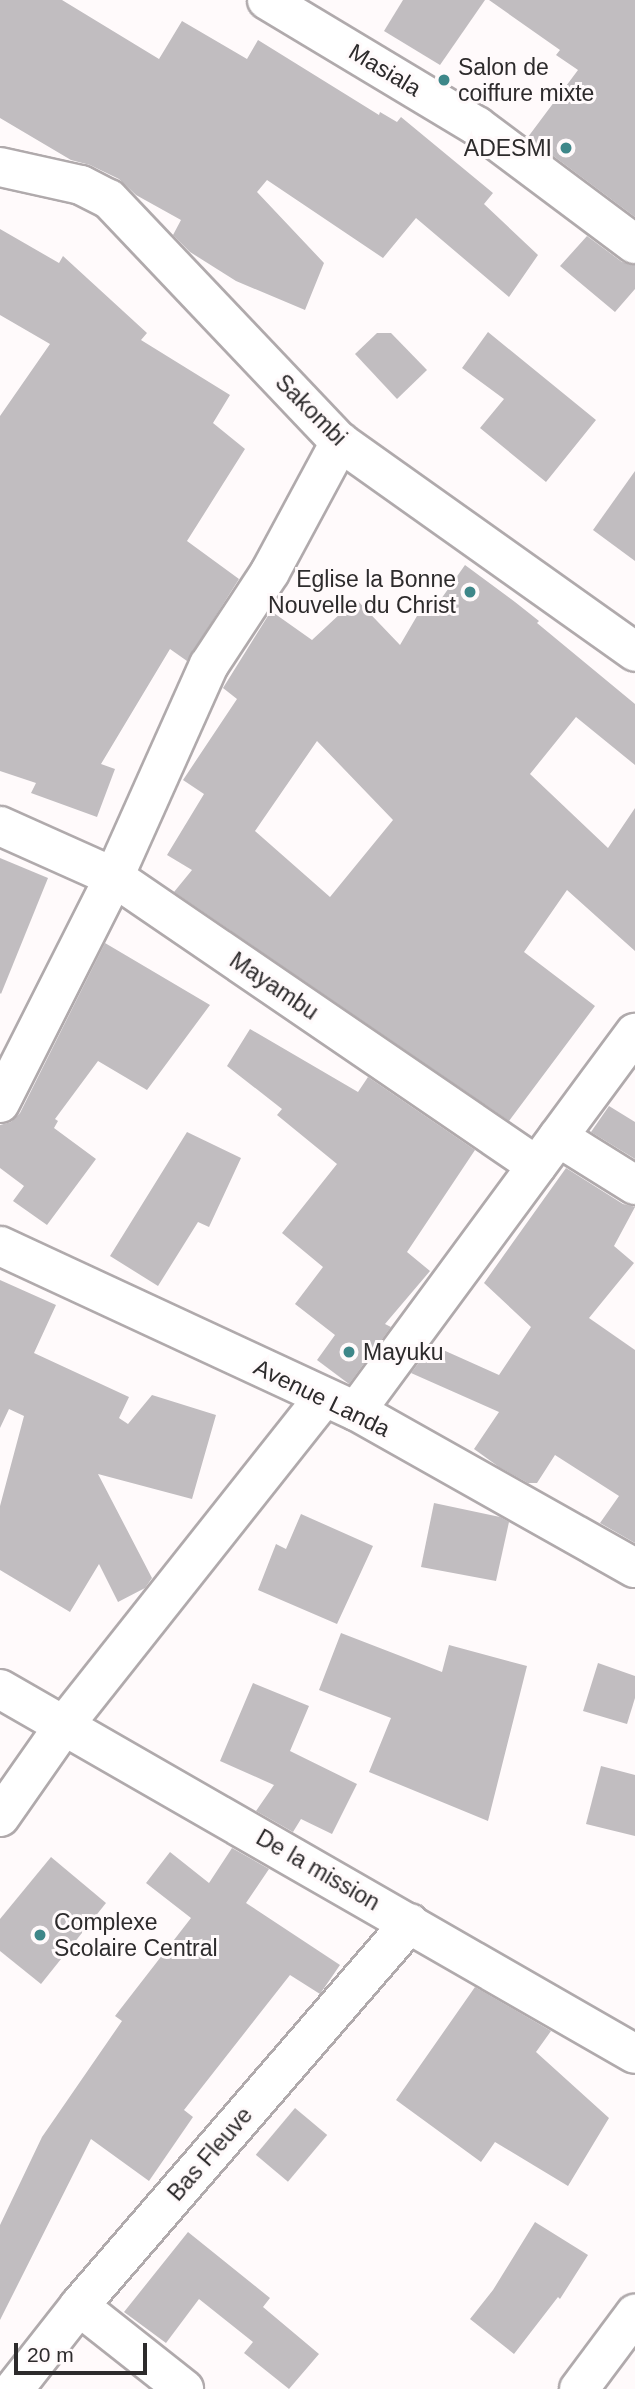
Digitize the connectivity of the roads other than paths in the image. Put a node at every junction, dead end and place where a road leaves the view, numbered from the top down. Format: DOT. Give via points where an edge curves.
graph roads {
  1 [pos="267,0"];
  2 [pos="0,167"];
  3 [pos="635,244"];
  4 [pos="340,442"];
  5 [pos="635,652"];
  6 [pos="0,826"];
  7 [pos="114,877"];
  8 [pos="635,1033"];
  9 [pos="0,1103"];
  10 [pos="547,1152"];
  11 [pos="635,1185"];
  12 [pos="0,1245"];
  13 [pos="339,1404"];
  14 [pos="635,1568"];
  15 [pos="0,1689"];
  16 [pos="65,1724"];
  17 [pos="0,1817"];
  18 [pos="410,1923"];
  19 [pos="635,2054"];
  20 [pos="79,2306"];
  21 [pos="635,2314"];
  22 [pos="13,2389"];
  23 [pos="184,2389"];
  24 [pos="579,2389"];
  1 -- 3 [label="street, Masiala" via="477,126"];
  2 -- 4 [label="street, Sakombi" via="81,185 109,199"];
  4 -- 5 [label="street, Sakombi"];
  4 -- 7 [label="street" via="270,572 209,665"];
  6 -- 7 [label="street, Mayambu"];
  7 -- 9 [label="street"];
  7 -- 10 [label="street, Mayambu"];
  8 -- 10 [label="street"];
  10 -- 11 [label="street, Mayambu"];
  10 -- 13 [label="street"];
  12 -- 13 [label="street, Avenue Landa"];
  13 -- 14 [label="street, Avenue Landa"];
  13 -- 16 [label="street"];
  15 -- 16 [label="street, De la mission"];
  16 -- 17 [label="street"];
  16 -- 18 [label="street, De la mission"];
  18 -- 19 [label="street, De la mission"];
  18 -- 20 [label="street, Bas Fleuve"];
  20 -- 22 [label="street, Bas Fleuve"];
  20 -- 23 [label="street"];
  21 -- 24 [label="street"];
}
